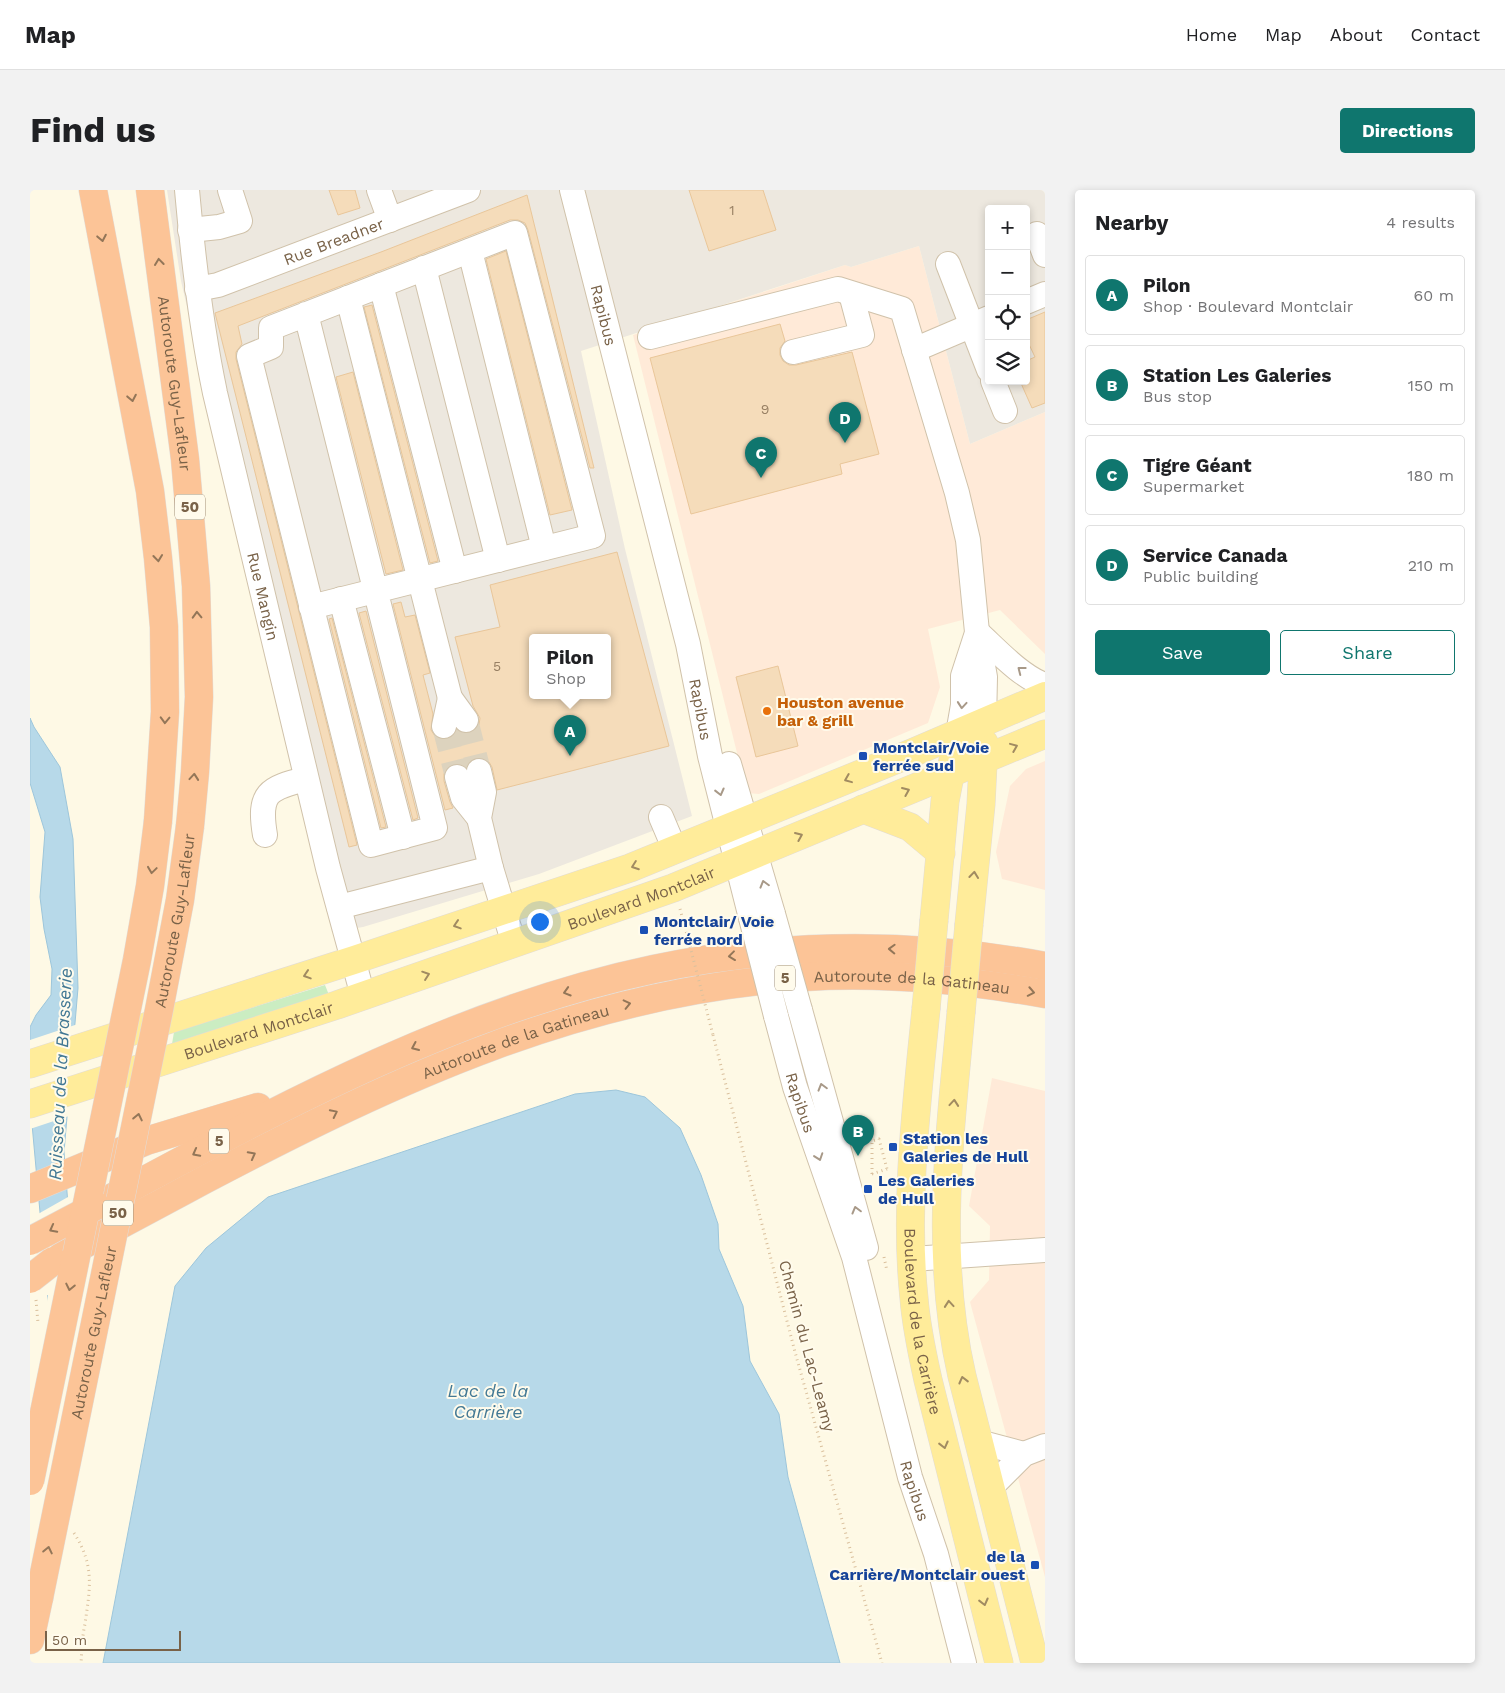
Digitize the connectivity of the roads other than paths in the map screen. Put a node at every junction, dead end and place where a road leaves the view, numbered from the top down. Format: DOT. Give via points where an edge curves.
graph roads {
  1 [pos="93,190"];
  2 [pos="150,190"];
  3 [pos="187,190"];
  4 [pos="230,190"];
  5 [pos="379,190"];
  6 [pos="468,190"];
  7 [pos="572,190"];
  8 [pos="390,220"];
  9 [pos="190,230"];
  10 [pos="470,251"];
  11 [pos="948,264"];
  12 [pos="424,268"];
  13 [pos="381,285"];
  14 [pos="197,289"];
  15 [pos="851,294"];
  16 [pos="1045,294"];
  17 [pos="348,298"];
  18 [pos="1030,300"];
  19 [pos="306,314"];
  20 [pos="980,322"];
  21 [pos="650,337"];
  22 [pos="985,349"];
  23 [pos="914,350"];
  24 [pos="793,352"];
  25 [pos="995,385"];
  26 [pos="1005,411"];
  27 [pos="544,548"];
  28 [pos="498,560"];
  29 [pos="455,571"];
  30 [pos="420,580"];
  31 [pos="375,591"];
  32 [pos="341,599"];
  33 [pos="311,607"];
  34 [pos="977,632"];
  35 [pos="1045,685"];
  36 [pos="1045,696"];
  37 [pos="984,722"];
  38 [pos="455,723"];
  39 [pos="958,734"];
  40 [pos="1045,734"];
  41 [pos="983,760"];
  42 [pos="950,773"];
  43 [pos="468,774"];
  44 [pos="306,779"];
  45 [pos="863,810"];
  46 [pos="661,816"];
  47 [pos="737,825"];
  48 [pos="266,835"];
  49 [pos="403,837"];
  50 [pos="675,850"];
  51 [pos="941,853"];
  52 [pos="746,858"];
  53 [pos="491,868"];
  54 [pos="339,908"];
  55 [pos="503,910"];
  56 [pos="762,916"];
  57 [pos="514,944"];
  58 [pos="354,960"];
  59 [pos="1045,966"];
  60 [pos="1045,994"];
  61 [pos="363,996"];
  62 [pos="30,1064"];
  63 [pos="333,1083"];
  64 [pos="30,1104"];
  65 [pos="30,1189"];
  66 [pos="30,1242"];
  67 [pos="1045,1250"];
  68 [pos="946,1257"];
  69 [pos="912,1259"];
  70 [pos="42,1267"];
  71 [pos="30,1279"];
  72 [pos="979,1442"];
  73 [pos="1034,1450"];
  74 [pos="30,1481"];
  75 [pos="990,1488"];
  76 [pos="936,1554"];
  77 [pos="30,1640"];
  78 [pos="964,1663"];
  79 [pos="999,1663"];
  80 [pos="1035,1663"];
  1 -- 74 [label="highway, Autoroute Guy-Lafleur / 50, one-way, bridge" via="144,459 158,558 164,628 163,756 150,886 135,969"];
  77 -- 2 [label="highway, Autoroute Guy-Lafleur / 50, one-way, bridge" via="160,1010 180,900 195,772 199,697 195,570 185,459"];
  3 -- 9 [label="street, Rue Mangin"];
  4 -- 9 [label="street" via="240,221"];
  5 -- 8 [label="street"];
  6 -- 8 [label="street, Rue Breadner"];
  7 -- 47 [label="street, Rapibus" via="688,644 725,752"];
  8 -- 14 [label="street, Rue Breadner" via="218,285"];
  9 -- 14 [label="street, Rue Mangin"];
  10 -- 12 [label="street"];
  10 -- 27 [label="street"];
  10 -- 27 [label="street" via="515,233 593,536"];
  11 -- 20 [label="street"];
  12 -- 13 [label="street"];
  12 -- 28 [label="street"];
  13 -- 17 [label="street"];
  13 -- 29 [label="street"];
  14 -- 44 [label="street, Rue Mangin" via="215,393"];
  15 -- 21 [label="street" via="838,289"];
  15 -- 23 [label="street" via="902,309"];
  15 -- 24 [label="street" via="862,335"];
  16 -- 18 [label="street"];
  17 -- 19 [label="street"];
  17 -- 30 [label="street"];
  19 -- 31 [label="street"];
  19 -- 33 [label="street" via="271,328 271,348 249,356"];
  20 -- 22 [label="street"];
  20 -- 23 [label="street"];
  23 -- 34 [label="street" via="958,493 968,540"];
  25 -- 26 [label="street"];
  27 -- 28 [label="street"];
  28 -- 29 [label="street"];
  29 -- 30 [label="street"];
  30 -- 31 [label="street"];
  30 -- 38 [label="street"];
  31 -- 32 [label="street"];
  31 -- 49 [label="street" via="435,828"];
  32 -- 33 [label="street"];
  32 -- 49 [label="street"];
  33 -- 49 [label="street" via="371,845"];
  35 -- 34 [label="street, one-way" via="1023,672"];
  34 -- 37 [label="street" via="985,677"];
  34 -- 39 [label="street, one-way" via="963,676"];
  36 -- 37 [label="main road, Boulevard Montclair"];
  37 -- 39 [label="main road, Boulevard Montclair"];
  37 -- 41 [label="main road, Boulevard de la Carrière"];
  39 -- 42 [label="main road, Boulevard de la Carrière"];
  39 -- 47 [label="main road, Boulevard Montclair, one-way"];
  41 -- 40 [label="main road, Boulevard Montclair, one-way"];
  41 -- 42 [label="main road, Boulevard Montclair"];
  68 -- 41 [label="main road, Boulevard de la Carrière, one-way, bridge" via="947,1184"];
  45 -- 42 [label="main road, Boulevard Montclair, one-way"];
  42 -- 51 [label="main road, Boulevard de la Carrière"];
  43 -- 53 [label="street" via="463,798 480,818"];
  44 -- 48 [label="street" via="283,784 267,795 263,812"];
  44 -- 54 [label="street, Rue Mangin"];
  45 -- 51 [label="main road" via="910,827"];
  52 -- 45 [label="main road, Boulevard Montclair, one-way"];
  46 -- 50 [label="street"];
  47 -- 50 [label="main road, Boulevard Montclair"];
  47 -- 52 [label="street, Rapibus"];
  50 -- 55 [label="main road, Boulevard Montclair, one-way"];
  51 -- 69 [label="main road, Boulevard de la Carrière, bridge" via="914,1154"];
  52 -- 56 [label="street, Rapibus"];
  52 -- 57 [label="main road, Boulevard Montclair"];
  53 -- 54 [label="street"];
  53 -- 55 [label="street"];
  54 -- 58 [label="street, Rue Mangin"];
  55 -- 57 [label="street"];
  55 -- 58 [label="main road, Boulevard Montclair, one-way"];
  76 -- 56 [label="street, Rapibus, one-way, bridge" via="924,1474 853,1198 800,1010"];
  56 -- 76 [label="street, Rapibus, one-way, bridge" via="776,1016 795,1086 854,1257 910,1477"];
  61 -- 57 [label="main road, Boulevard Montclair, one-way"];
  58 -- 61 [label="street, Rue Mangin"];
  58 -- 62 [label="main road, Boulevard Montclair, one-way"];
  59 -- 63 [label="highway, Autoroute de la Gatineau / 5, one-way" via="964,954 866,948 772,952 697,961 652,969 516,1008 430,1040"];
  70 -- 60 [label="highway, Autoroute de la Gatineau / 5, one-way, bridge" via="373,1095 471,1054 616,1006 740,983 834,976 939,979"];
  61 -- 64 [label="main road, Boulevard Montclair"];
  63 -- 65 [label="highway" via="146,1141"];
  63 -- 66 [label="highway, Autoroute de la Gatineau / 5, one-way, bridge"];
  67 -- 68 [label="street"];
  68 -- 69 [label="street"];
  72 -- 68 [label="main road, Boulevard de la Carrière, one-way" via="953,1332"];
  69 -- 79 [label="main road, Boulevard de la Carrière, one-way" via="914,1305 924,1361"];
  70 -- 71 [label="highway, Autoroute de la Gatineau, bridge"];
  72 -- 73 [label="street"];
  72 -- 75 [label="main road, Boulevard de la Carrière"];
  73 -- 75 [label="street"];
  75 -- 80 [label="main road, Boulevard de la Carrière"];
  76 -- 78 [label="street, Rapibus"];
}
